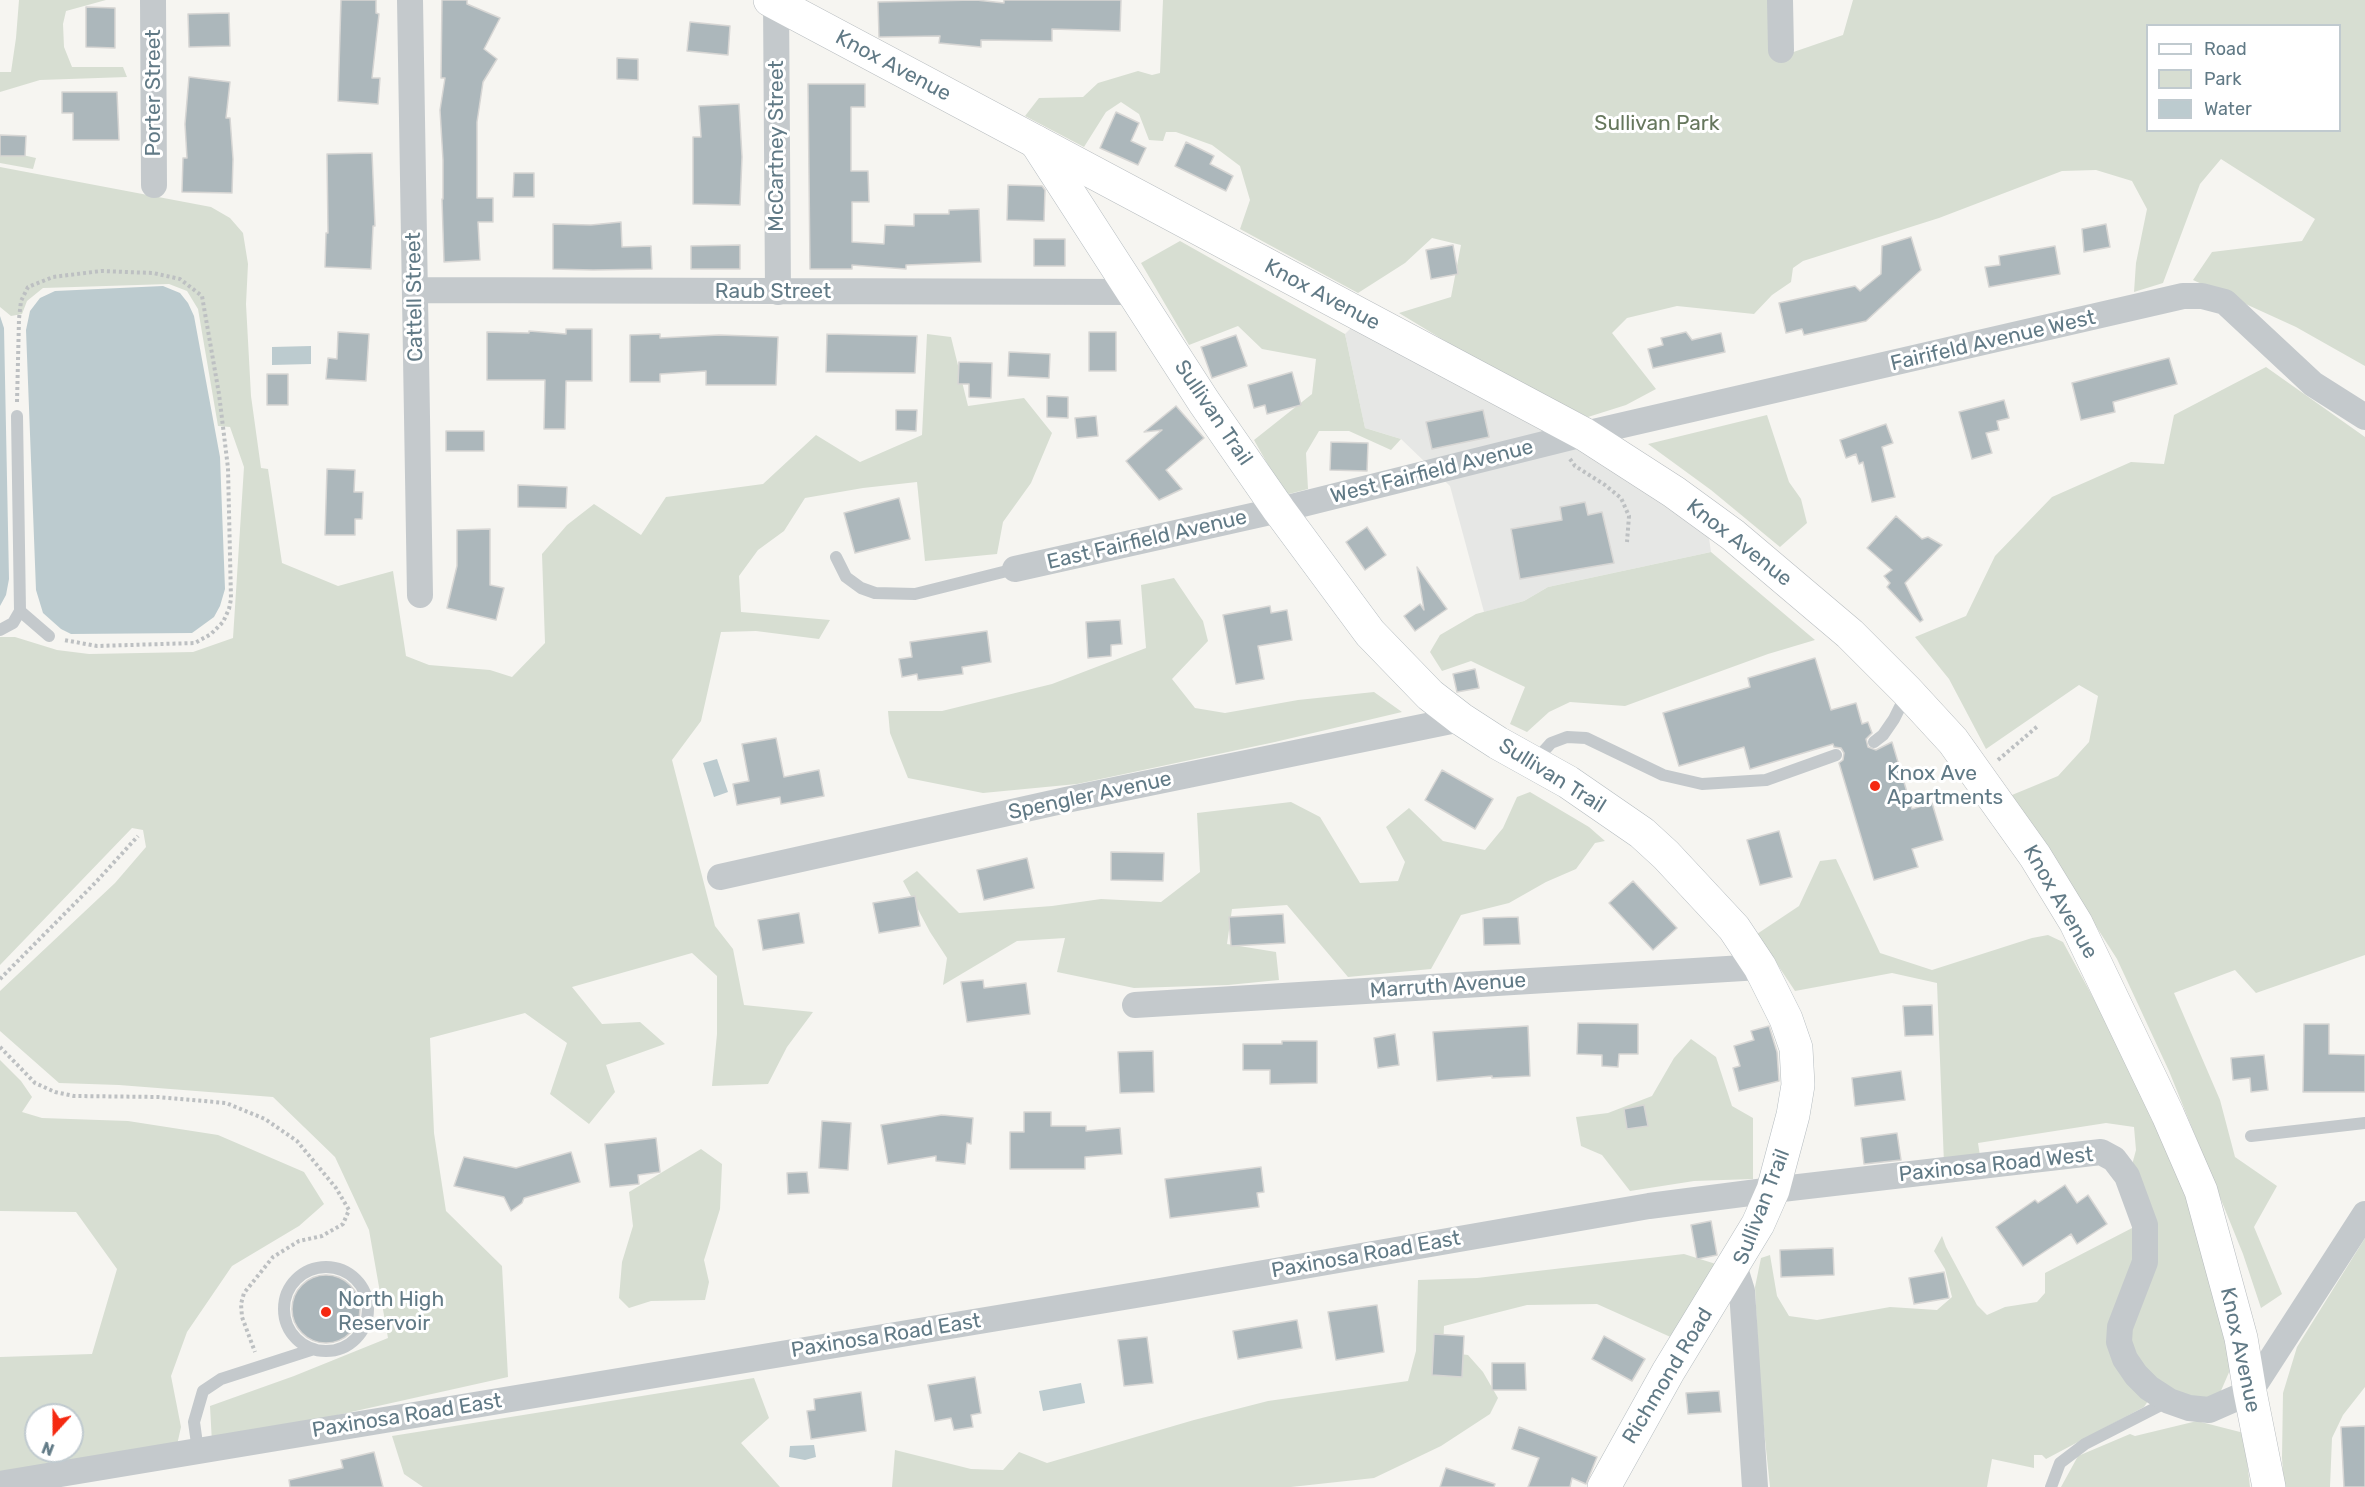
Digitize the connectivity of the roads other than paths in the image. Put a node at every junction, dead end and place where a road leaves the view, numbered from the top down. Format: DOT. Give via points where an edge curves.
graph roads {
  1 [pos="153,0"];
  2 [pos="410,0"];
  3 [pos="1780,0"];
  4 [pos="774,1"];
  5 [pos="1781,50"];
  6 [pos="1036,142"];
  7 [pos="154,185"];
  8 [pos="415,290"];
  9 [pos="778,292"];
  10 [pos="1132,292"];
  11 [pos="16,416"];
  12 [pos="2365,417"];
  13 [pos="1570,437"];
  14 [pos="1279,510"];
  15 [pos="836,557"];
  16 [pos="1015,569"];
  17 [pos="420,595"];
  18 [pos="20,611"];
  19 [pos="0,630"];
  20 [pos="49,636"];
  21 [pos="1907,691"];
  22 [pos="1461,719"];
  23 [pos="1874,742"];
  24 [pos="1836,755"];
  25 [pos="1533,763"];
  26 [pos="720,877"];
  27 [pos="1760,967"];
  28 [pos="1135,1005"];
  29 [pos="2365,1123"];
  30 [pos="2251,1136"];
  31 [pos="1773,1190"];
  32 [pos="2365,1214"];
  33 [pos="1734,1265"];
  34 [pos="314,1350"];
  35 [pos="2250,1392"];
  36 [pos="2169,1401"];
  37 [pos="198,1451"];
  38 [pos="0,1484"];
  39 [pos="1604,1487"];
  40 [pos="1755,1487"];
  41 [pos="2051,1487"];
  42 [pos="2269,1487"];
  1 -- 7 [label="street, Porter Street"];
  2 -- 8 [label="street, Cattell Street"];
  3 -- 5 [label="street"];
  4 -- 6 [label="main road, Knox Avenue"];
  4 -- 9 [label="street, McCartney Street"];
  6 -- 10 [label="main road, Sullivan Trail"];
  6 -- 13 [label="main road, Knox Avenue"];
  8 -- 9 [label="street, Raub Street"];
  8 -- 17 [label="street, Cattell Street"];
  9 -- 10 [label="street, Raub Street"];
  10 -- 14 [label="main road, Sullivan Trail"];
  11 -- 18 [label="lane"];
  12 -- 13 [label="street, Fairifeld Avenue West" via="2313,384 2225,302 2183,296"];
  13 -- 14 [label="street, West Fairfield Avenue"];
  13 -- 21 [label="main road, Knox Avenue" via="1674,492 1733,535 1850,634"];
  14 -- 16 [label="street, East Fairfield Avenue"];
  14 -- 22 [label="main road, Sullivan Trail" via="1370,633 1430,695"];
  15 -- 16 [label="lane" via="846,577 875,593 915,594"];
  18 -- 19 [label="lane" via="13,623"];
  18 -- 20 [label="lane"];
  21 -- 23 [label="lane" via="1894,719"];
  21 -- 35 [label="main road, Knox Avenue" via="1979,776 2076,924 2201,1191 2241,1338"];
  22 -- 25 [label="main road, Sullivan Trail"];
  22 -- 26 [label="street, Spengler Avenue" via="1066,800"];
  24 -- 25 [label="lane" via="1766,780 1702,784 1663,775 1586,738 1568,737 1551,743"];
  25 -- 27 [label="main road, Sullivan Trail" via="1642,833 1734,928"];
  27 -- 28 [label="street, Marruth Avenue"];
  27 -- 31 [label="main road, Sullivan Trail" via="1796,1048 1798,1085"];
  29 -- 30 [label="lane"];
  31 -- 33 [label="main road, Sullivan Trail"];
  31 -- 36 [label="street, Paxinosa Road West" via="2102,1152 2114,1159 2127,1176 2145,1225 2145,1262 2120,1327 2119,1342 2136,1375"];
  31 -- 37 [label="street, Paxinosa Road East" via="1649,1206"];
  32 -- 35 [label="street"];
  33 -- 39 [label="main road, Richmond Road"];
  33 -- 40 [label="street, Sullivan Trail" via="1742,1291"];
  34 -- 34 [label="lane" via="336,1350 349,1345 366,1324 367,1297 361,1285 339,1269 311,1269 299,1276 284,1300 288,1328 296,1340"];
  34 -- 37 [label="lane" via="221,1379 203,1391 194,1422"];
  35 -- 36 [label="street, Paxinosa Road West" via="2209,1410"];
  35 -- 42 [label="main road, Knox Avenue"];
  36 -- 41 [label="lane" via="2085,1444 2060,1463"];
  37 -- 38 [label="street, Paxinosa Road East"];
}
